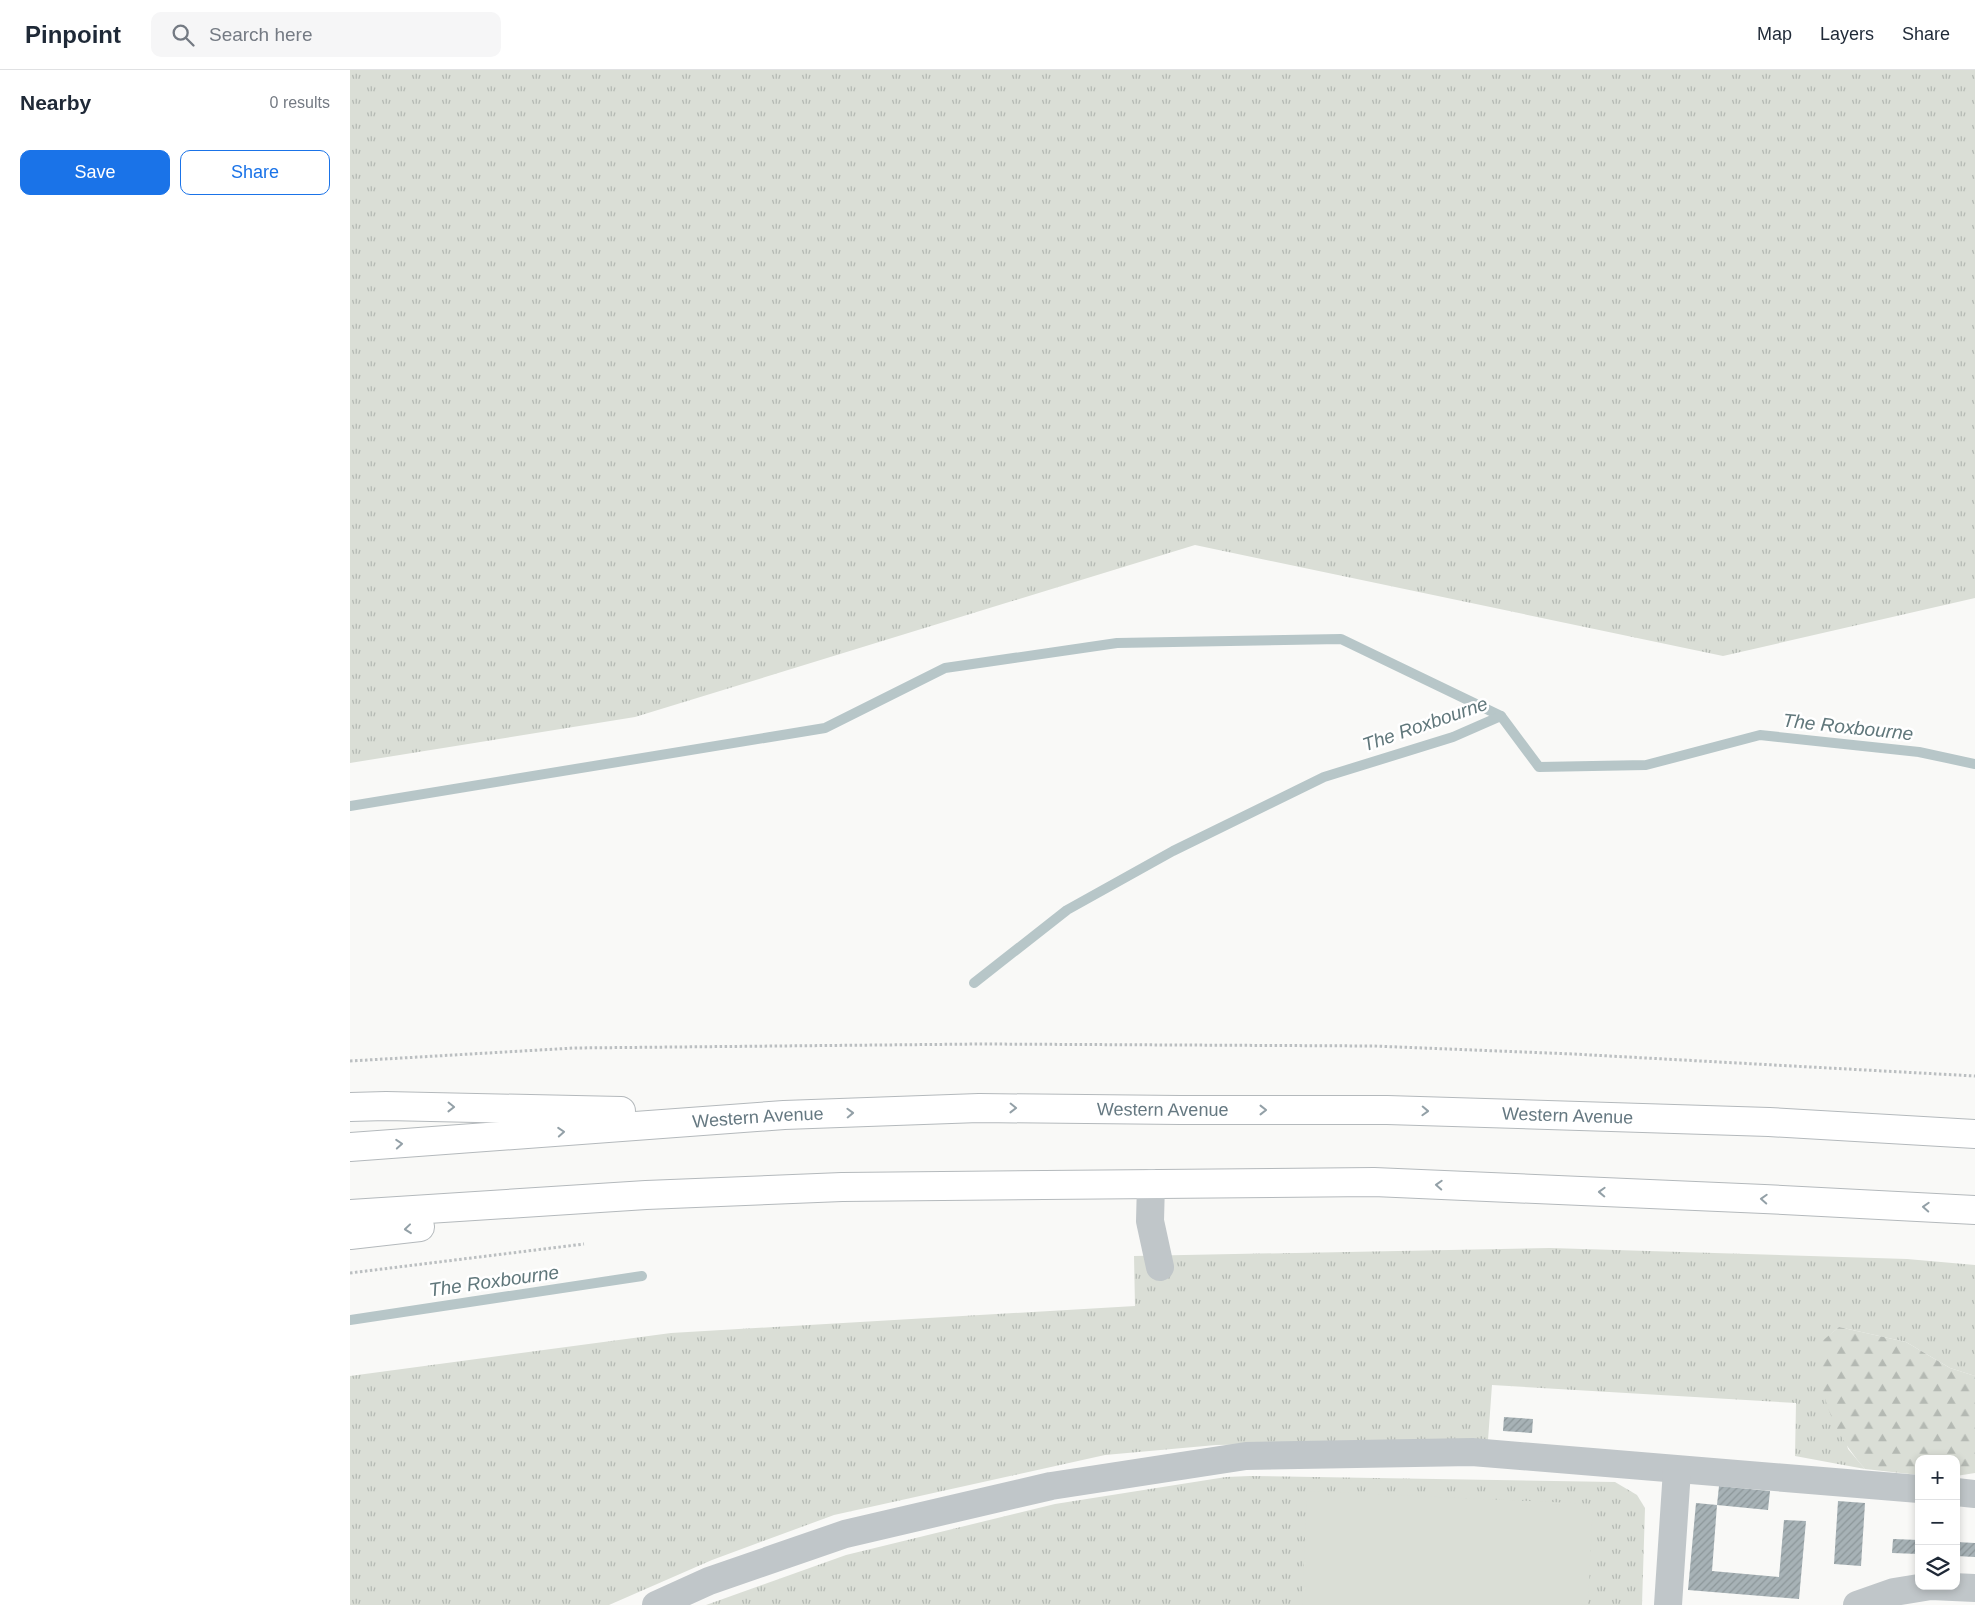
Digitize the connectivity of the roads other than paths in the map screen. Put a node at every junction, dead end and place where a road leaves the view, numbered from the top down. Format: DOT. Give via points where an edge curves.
graph roads {
  1 [pos="350,1107"];
  2 [pos="784,1115"];
  3 [pos="1975,1134"];
  4 [pos="350,1147"];
  5 [pos="1151,1183"];
  6 [pos="646,1196"];
  7 [pos="1975,1210"];
  8 [pos="350,1214"];
  9 [pos="350,1235"];
  10 [pos="1160,1267"];
  11 [pos="1677,1470"];
  12 [pos="1915,1489"];
  13 [pos="1960,1492"];
  14 [pos="1975,1494"];
  15 [pos="1975,1588"];
  16 [pos="656,1605"];
  17 [pos="1668,1605"];
  18 [pos="1857,1605"];
  1 -- 2 [label="highway, one-way"];
  2 -- 3 [label="highway, Western Avenue, one-way" via="979,1108 1387,1110 1769,1122"];
  4 -- 2 [label="highway, Western Avenue, one-way"];
  5 -- 6 [label="highway" via="842,1187"];
  7 -- 5 [label="highway, one-way" via="1374,1182"];
  5 -- 10 [label="street" via="1150,1221"];
  6 -- 8 [label="highway"];
  6 -- 9 [label="highway, one-way" via="543,1214"];
  11 -- 12 [label="street"];
  11 -- 16 [label="street" via="1472,1452 1246,1456 1051,1486 845,1534 709,1581"];
  11 -- 17 [label="street"];
  13 -- 14 [label="street"];
  15 -- 18 [label="street" via="1931,1586 1894,1592"];
}
